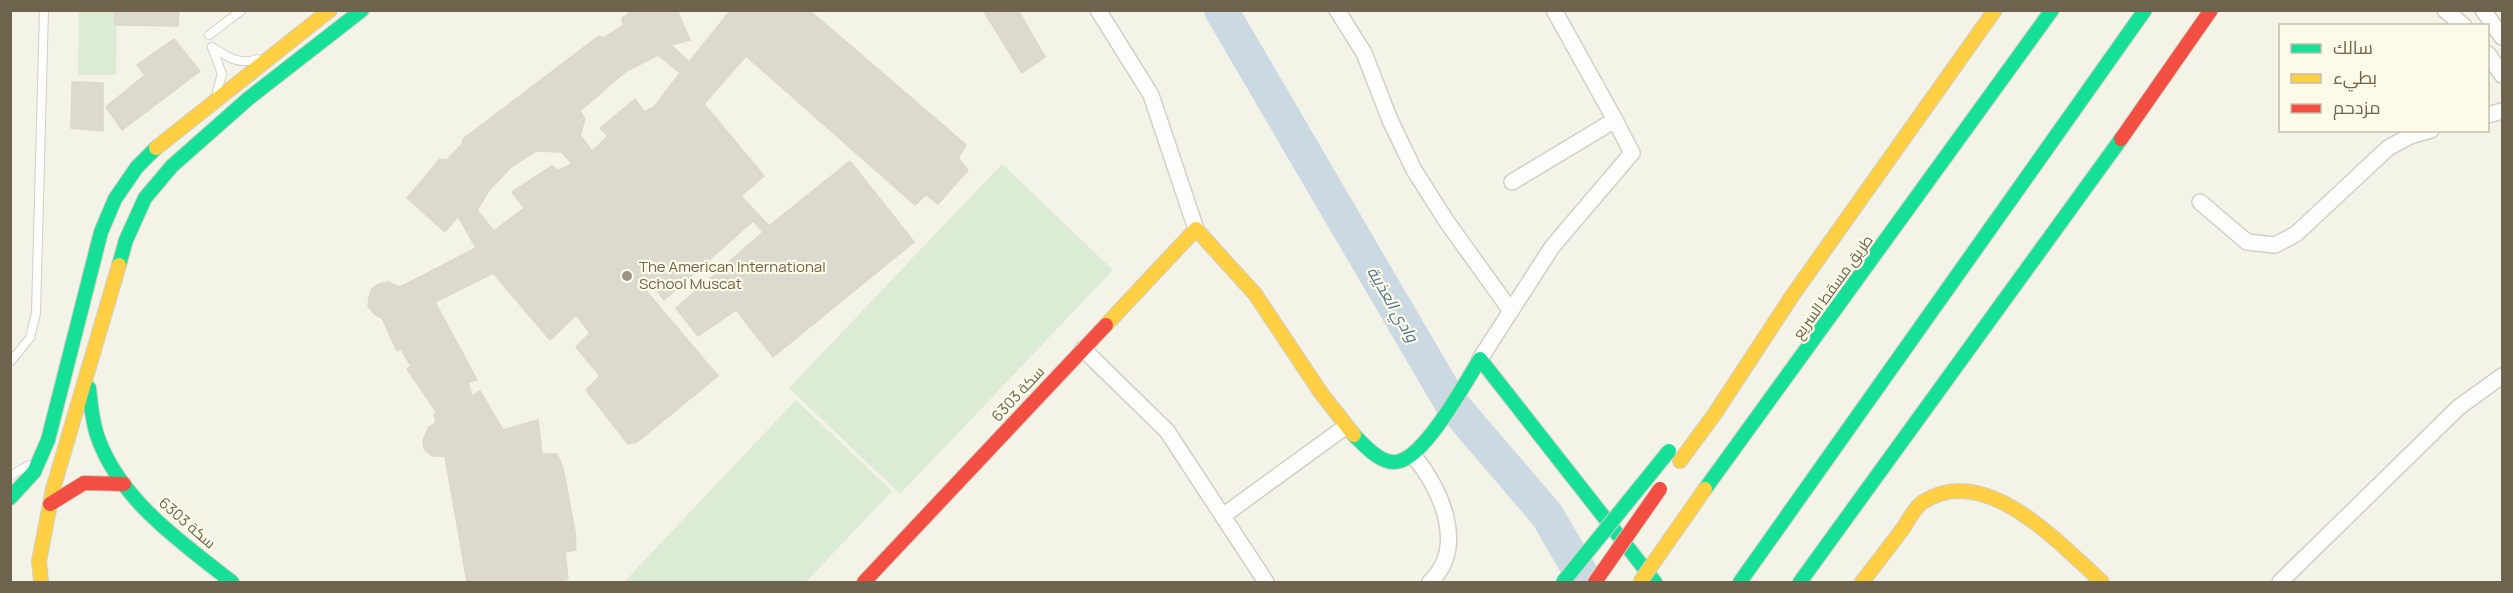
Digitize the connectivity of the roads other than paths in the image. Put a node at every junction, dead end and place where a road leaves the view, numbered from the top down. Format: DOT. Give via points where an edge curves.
graph roads {
  1 [pos="44,10"];
  2 [pos="242,10"];
  3 [pos="330,10"];
  4 [pos="362,10"];
  5 [pos="1098,10"];
  6 [pos="1337,10"];
  7 [pos="1554,10"];
  8 [pos="1995,10"];
  9 [pos="2052,10"];
  10 [pos="2145,10"];
  11 [pos="2211,10"];
  12 [pos="2445,10"];
  13 [pos="2483,10"];
  14 [pos="2462,24"];
  15 [pos="209,35"];
  16 [pos="2502,37"];
  17 [pos="278,50"];
  18 [pos="2489,57"];
  19 [pos="2502,75"];
  20 [pos="210,105"];
  21 [pos="1615,120"];
  22 [pos="2424,132"];
  23 [pos="1512,182"];
  24 [pos="2200,202"];
  25 [pos="1196,230"];
  26 [pos="1792,296"];
  27 [pos="1511,311"];
  28 [pos="1083,349"];
  29 [pos="1480,359"];
  30 [pos="10,362"];
  31 [pos="2502,376"];
  32 [pos="88,377"];
  33 [pos="1345,427"];
  34 [pos="48,440"];
  35 [pos="1413,455"];
  36 [pos="10,476"];
  37 [pos="124,484"];
  38 [pos="10,498"];
  39 [pos="50,504"];
  40 [pos="1224,515"];
  41 [pos="41,582"];
  42 [pos="232,582"];
  43 [pos="864,582"];
  44 [pos="1266,582"];
  45 [pos="1430,582"];
  46 [pos="1563,582"];
  47 [pos="1595,582"];
  48 [pos="1640,582"];
  49 [pos="1656,582"];
  50 [pos="1740,582"];
  51 [pos="1800,582"];
  52 [pos="1862,582"];
  53 [pos="2102,582"];
  54 [pos="2280,582"];
  1 -- 30 [label="lane" via="36,313 30,338"];
  2 -- 15 [label="lane"];
  3 -- 17 [label="main road"];
  4 -- 32 [label="main road" via="249,98 172,166 145,198 126,240"];
  5 -- 25 [label="street" via="1151,95"];
  6 -- 27 [label="street" via="1364,53 1414,170"];
  7 -- 21 [label="street"];
  8 -- 26 [label="main road"];
  9 -- 48 [label="main road, طريق مسقط السريع, bridge"];
  10 -- 50 [label="main road"];
  11 -- 51 [label="main road" via="2066,218"];
  12 -- 14 [label="street"];
  13 -- 16 [label="street"];
  17 -- 20 [label="main road"];
  17 -- 20 [label="lane" via="253,62 243,62 212,47 222,74"];
  18 -- 19 [label="street"];
  20 -- 34 [label="main road" via="158,146 137,167 116,199 101,232"];
  21 -- 23 [label="street"];
  21 -- 27 [label="street" via="1632,153 1552,247"];
  22 -- 24 [label="street" via="2388,148 2296,234 2275,245 2247,242"];
  25 -- 28 [label="main road, سكة 6303"];
  25 -- 33 [label="main road" via="1253,291"];
  26 -- 46 [label="main road, bridge"];
  26 -- 47 [label="main road, bridge" via="1714,415"];
  27 -- 29 [label="street"];
  28 -- 40 [label="street" via="1167,431"];
  28 -- 43 [label="main road, سكة 6303"];
  29 -- 35 [label="main road"];
  29 -- 49 [label="main road"];
  31 -- 54 [label="street" via="2459,408"];
  32 -- 37 [label="main road, سكة 6303" via="99,442"];
  32 -- 39 [label="main road"];
  33 -- 35 [label="main road" via="1386,461 1398,462"];
  33 -- 40 [label="street"];
  34 -- 36 [label="lane" via="29,466"];
  34 -- 38 [label="main road" via="36,472"];
  35 -- 45 [label="street" via="1432,478 1444,510 1449,548 1438,575"];
  37 -- 39 [label="main road" via="95,480 75,484"];
  37 -- 42 [label="main road, سكة 6303" via="159,521"];
  39 -- 41 [label="main road" via="39,561"];
  40 -- 44 [label="street"];
  52 -- 53 [label="main road" via="1923,502 1944,493 1967,490 2007,504"];
}
